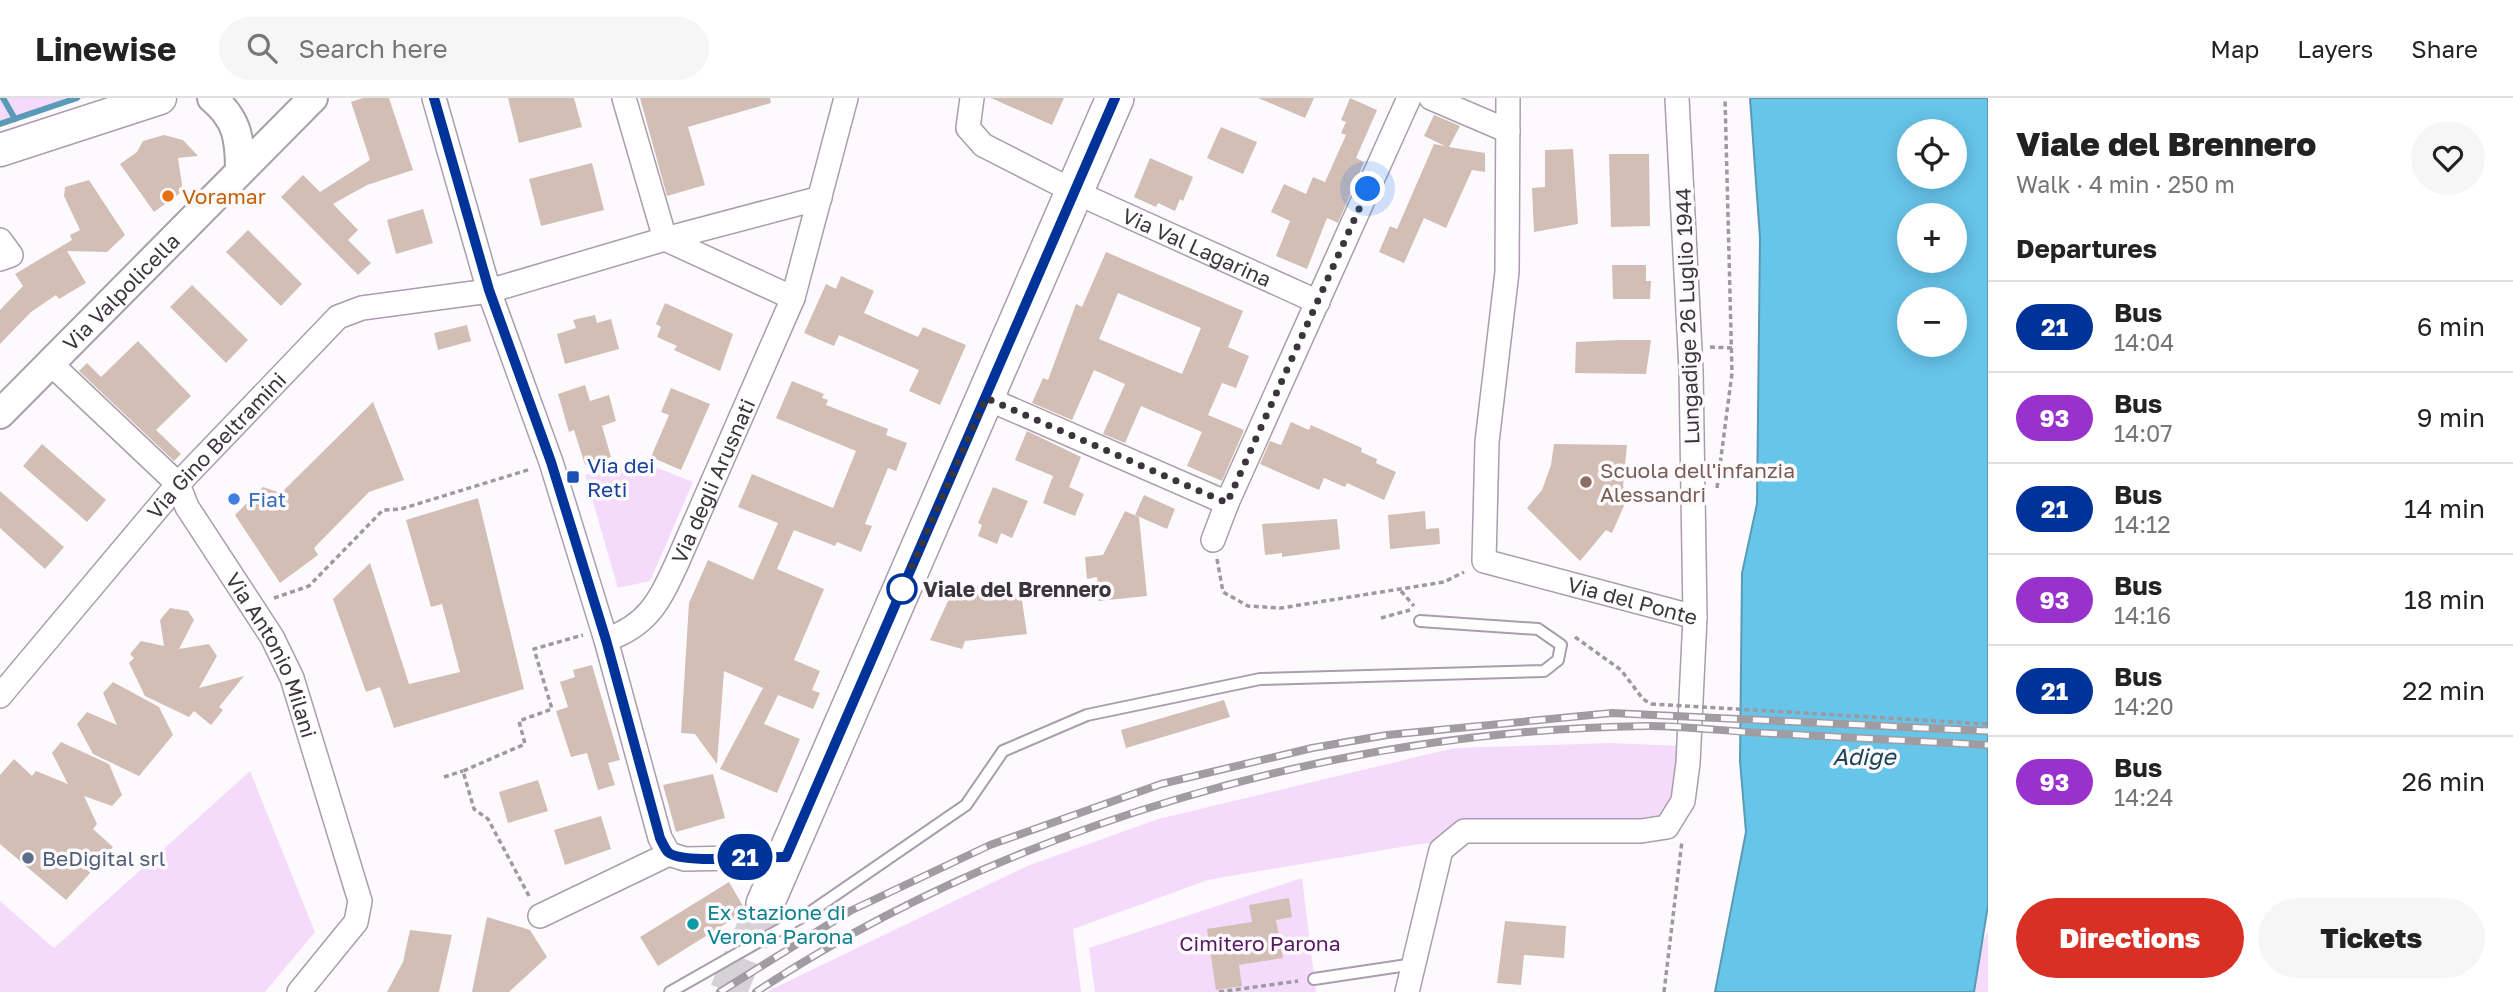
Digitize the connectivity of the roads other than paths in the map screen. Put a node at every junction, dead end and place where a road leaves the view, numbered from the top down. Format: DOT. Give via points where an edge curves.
graph roads {
  1 [pos="160,98"];
  2 [pos="212,98"];
  3 [pos="313,98"];
  4 [pos="433,98"];
  5 [pos="624,98"];
  6 [pos="846,98"];
  7 [pos="972,98"];
  8 [pos="1115,98"];
  9 [pos="1409,98"];
  10 [pos="1431,98"];
  11 [pos="1508,98"];
  12 [pos="1677,98"];
  13 [pos="1508,131"];
  14 [pos="0,150"];
  15 [pos="240,170"];
  16 [pos="1075,192"];
  17 [pos="820,198"];
  18 [pos="665,239"];
  19 [pos="0,240"];
  20 [pos="0,259"];
  21 [pos="489,290"];
  22 [pos="793,298"];
  23 [pos="1318,302"];
  24 [pos="49,362"];
  25 [pos="986,398"];
  26 [pos="0,414"];
  27 [pos="178,484"];
  28 [pos="1227,503"];
  29 [pos="1213,540"];
  30 [pos="1695,617"];
  31 [pos="1420,621"];
  32 [pos="596,637"];
  33 [pos="0,695"];
  34 [pos="669,853"];
  35 [pos="786,857"];
  36 [pos="765,904"];
  37 [pos="540,916"];
  38 [pos="1414,964"];
  39 [pos="1314,979"];
  40 [pos="299,992"];
  41 [pos="670,992"];
  42 [pos="1407,992"];
  1 -- 14 [label="main road"];
  2 -- 15 [label="street" via="232,117 240,139"];
  3 -- 15 [label="street, Via Valpolicella"];
  4 -- 21 [label="street"];
  5 -- 18 [label="street"];
  6 -- 17 [label="street, Via degli Arusnati"];
  7 -- 16 [label="street, Via Val Lagarina" via="968,128 983,145"];
  8 -- 16 [label="main road"];
  9 -- 23 [label="street"];
  10 -- 13 [label="street"];
  11 -- 13 [label="street"];
  12 -- 30 [label="street, Lungadige 26 Luglio 1944" via="1691,370"];
  13 -- 30 [label="street, Via del Ponte" via="1507,272 1487,442 1484,561"];
  15 -- 24 [label="street, Via Valpolicella"];
  16 -- 23 [label="street, Via Val Lagarina"];
  16 -- 25 [label="main road"];
  17 -- 18 [label="street"];
  17 -- 22 [label="street, Via degli Arusnati"];
  18 -- 21 [label="street"];
  18 -- 22 [label="street"];
  19 -- 20 [label="street" via="11,255"];
  21 -- 27 [label="street, Via Gino Beltramini" via="362,308 338,317"];
  21 -- 32 [label="street" via="551,462"];
  22 -- 32 [label="street, Via degli Arusnati" via="661,597 646,618 624,634"];
  23 -- 28 [label="street"];
  24 -- 26 [label="street, Via Valpolicella"];
  24 -- 27 [label="street, Via Antonio Milani"];
  25 -- 28 [label="street"];
  25 -- 35 [label="main road"];
  27 -- 33 [label="street, Via Gino Beltramini"];
  27 -- 40 [label="street, Via Antonio Milani" via="187,506 272,637 292,678 360,901 356,922"];
  28 -- 29 [label="street"];
  30 -- 38 [label="street, Via del Ponte" via="1683,801 1667,827 1464,831 1441,850"];
  31 -- 41 [label="lane" via="1538,629 1561,645 1558,660 1544,671 1260,679 1087,715 1003,751 966,805 810,913"];
  32 -- 34 [label="street" via="660,838"];
  34 -- 35 [label="street" via="685,859"];
  34 -- 37 [label="street"];
  35 -- 36 [label="main road"];
  38 -- 39 [label="lane"];
  38 -- 42 [label="street, Via del Ponte"];
}
